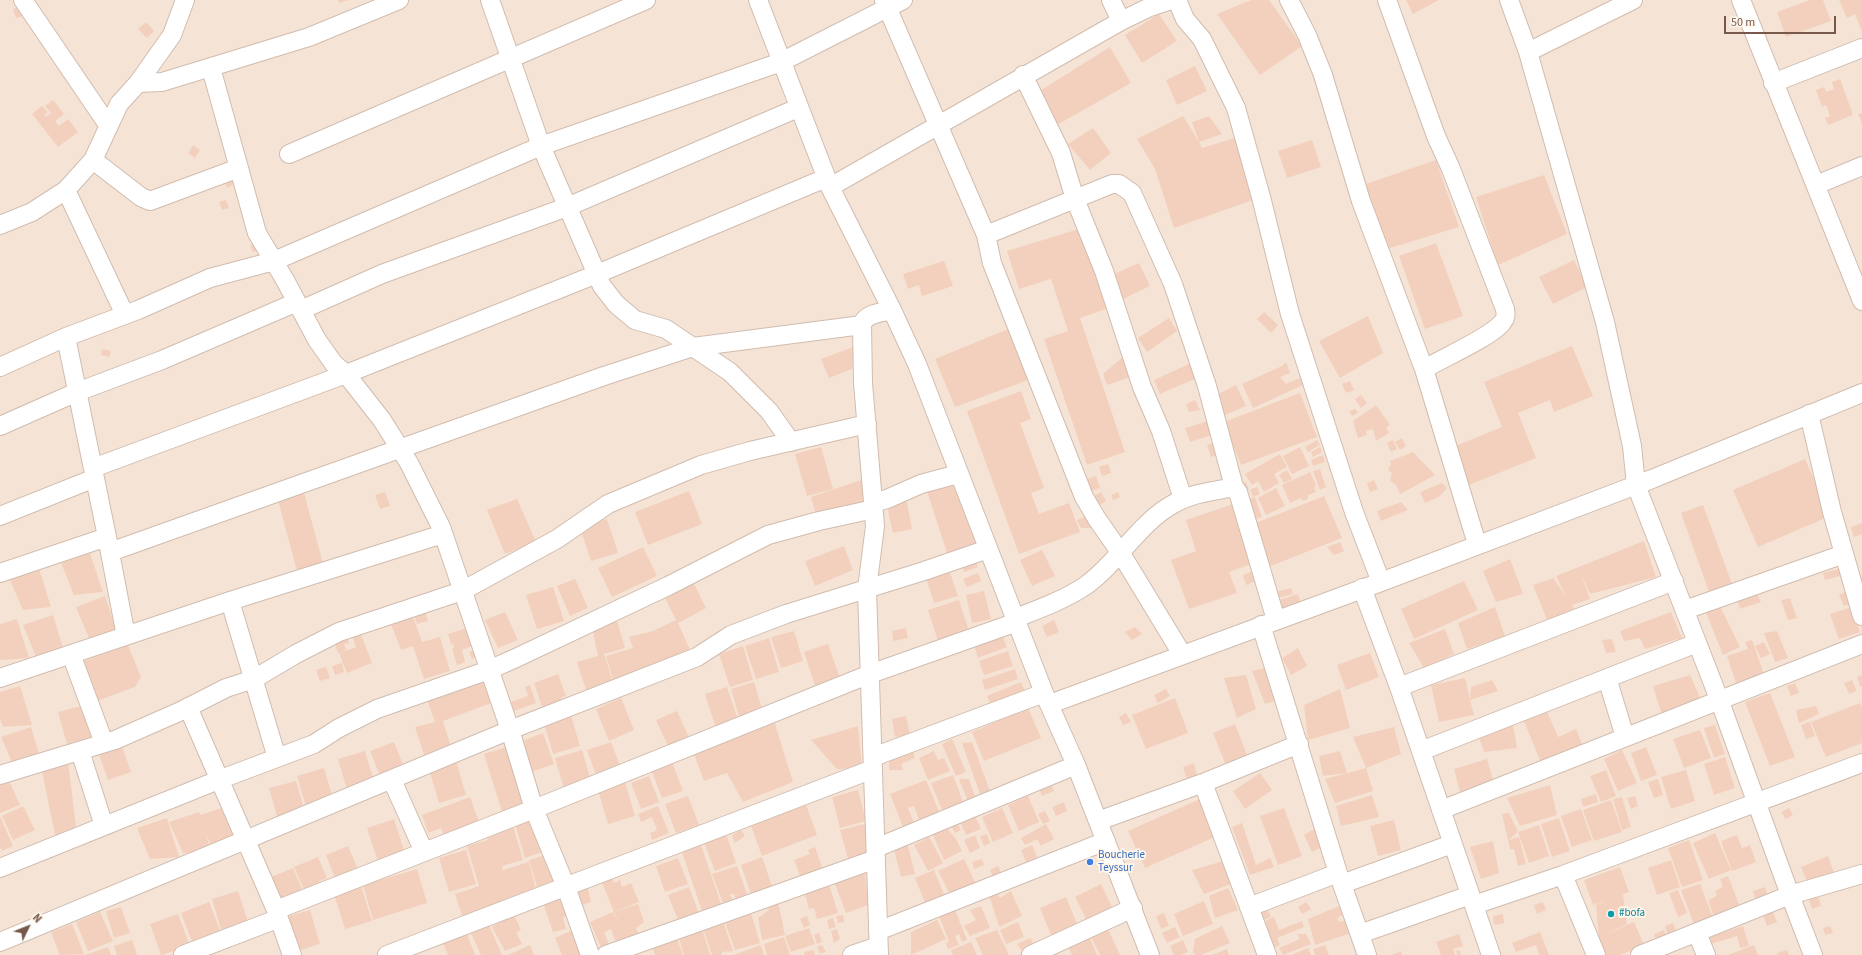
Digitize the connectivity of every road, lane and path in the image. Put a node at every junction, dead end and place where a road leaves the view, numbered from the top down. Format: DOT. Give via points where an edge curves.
graph roads {
  1 [pos="23,0"];
  2 [pos="185,0"];
  3 [pos="399,0"];
  4 [pos="490,0"];
  5 [pos="646,0"];
  6 [pos="758,0"];
  7 [pos="903,0"];
  8 [pos="1111,0"];
  9 [pos="1171,0"];
  10 [pos="1177,0"];
  11 [pos="1289,0"];
  12 [pos="1387,0"];
  13 [pos="1509,0"];
  14 [pos="1633,0"];
  15 [pos="1741,0"];
  16 [pos="886,5"];
  17 [pos="1121,21"];
  18 [pos="1862,48"];
  19 [pos="1528,52"];
  20 [pos="510,59"];
  21 [pos="780,62"];
  22 [pos="211,68"];
  23 [pos="1023,76"];
  24 [pos="138,83"];
  25 [pos="1773,83"];
  26 [pos="798,108"];
  27 [pos="108,125"];
  28 [pos="939,126"];
  29 [pos="541,146"];
  30 [pos="289,154"];
  31 [pos="93,160"];
  32 [pos="1862,166"];
  33 [pos="239,168"];
  34 [pos="828,182"];
  35 [pos="1816,185"];
  36 [pos="66,190"];
  37 [pos="1075,199"];
  38 [pos="567,207"];
  39 [pos="0,225"];
  40 [pos="986,235"];
  41 [pos="274,261"];
  42 [pos="597,274"];
  43 [pos="1862,301"];
  44 [pos="299,306"];
  45 [pos="892,310"];
  46 [pos="125,315"];
  47 [pos="862,325"];
  48 [pos="66,337"];
  49 [pos="693,347"];
  50 [pos="0,367"];
  51 [pos="1424,369"];
  52 [pos="346,374"];
  53 [pos="77,392"];
  54 [pos="1862,393"];
  55 [pos="1809,414"];
  56 [pos="867,424"];
  57 [pos="0,426"];
  58 [pos="791,442"];
  59 [pos="400,449"];
  60 [pos="94,473"];
  61 [pos="958,474"];
  62 [pos="1636,485"];
  63 [pos="1234,487"];
  64 [pos="1183,498"];
  65 [pos="874,506"];
  66 [pos="0,516"];
  67 [pos="443,534"];
  68 [pos="109,544"];
  69 [pos="1477,544"];
  70 [pos="988,549"];
  71 [pos="1120,552"];
  72 [pos="1844,554"];
  73 [pos="0,573"];
  74 [pos="1674,581"];
  75 [pos="1381,582"];
  76 [pos="1362,588"];
  77 [pos="867,589"];
  78 [pos="462,591"];
  79 [pos="230,601"];
  80 [pos="1685,610"];
  81 [pos="1862,616"];
  82 [pos="1016,620"];
  83 [pos="1268,623"];
  84 [pos="126,636"];
  85 [pos="1697,643"];
  86 [pos="1862,644"];
  87 [pos="70,654"];
  88 [pos="1182,654"];
  89 [pos="489,670"];
  90 [pos="870,674"];
  91 [pos="0,678"];
  92 [pos="1607,678"];
  93 [pos="254,679"];
  94 [pos="1399,687"];
  95 [pos="1047,698"];
  96 [pos="1719,699"];
  97 [pos="188,708"];
  98 [pos="510,730"];
  99 [pos="1625,737"];
  100 [pos="104,743"];
  101 [pos="1299,744"];
  102 [pos="80,751"];
  103 [pos="1421,751"];
  104 [pos="278,758"];
  105 [pos="873,763"];
  106 [pos="1862,763"];
  107 [pos="1076,765"];
  108 [pos="0,775"];
  109 [pos="221,779"];
  110 [pos="392,780"];
  111 [pos="1203,783"];
  112 [pos="1758,803"];
  113 [pos="534,809"];
  114 [pos="1441,810"];
  115 [pos="1098,821"];
  116 [pos="104,826"];
  117 [pos="246,841"];
  118 [pos="1106,841"];
  119 [pos="1452,844"];
  120 [pos="424,852"];
  121 [pos="876,854"];
  122 [pos="0,868"];
  123 [pos="1862,874"];
  124 [pos="1563,875"];
  125 [pos="1340,878"];
  126 [pos="566,887"];
  127 [pos="1790,895"];
  128 [pos="1472,900"];
  129 [pos="1249,907"];
  130 [pos="1133,908"];
  131 [pos="276,914"];
  132 [pos="1697,933"];
  133 [pos="1360,934"];
  134 [pos="0,942"];
  135 [pos="879,944"];
  136 [pos="0,950"];
  137 [pos="2,955"];
  138 [pos="183,955"];
  139 [pos="292,955"];
  140 [pos="387,955"];
  141 [pos="590,955"];
  142 [pos="606,955"];
  143 [pos="852,955"];
  144 [pos="1032,955"];
  145 [pos="1150,955"];
  146 [pos="1267,955"];
  147 [pos="1367,955"];
  148 [pos="1490,955"];
  149 [pos="1596,955"];
  150 [pos="1640,955"];
  151 [pos="1706,955"];
  152 [pos="1813,955"];
  1 -- 27 [label="street"];
  2 -- 24 [label="street" via="172,35"];
  3 -- 22 [label="street" via="309,37"];
  4 -- 20 [label="street"];
  5 -- 20 [label="street"];
  6 -- 21 [label="street"];
  7 -- 16 [label="street"];
  8 -- 17 [label="street"];
  9 -- 17 [label="street"];
  10 -- 75 [label="street" via="1185,19 1202,39 1236,108 1290,314 1354,512"];
  11 -- 51 [label="street" via="1323,75 1361,201"];
  12 -- 51 [label="street" via="1436,136 1475,229 1506,316 1492,332"];
  13 -- 19 [label="street"];
  14 -- 19 [label="street"];
  15 -- 25 [label="street"];
  16 -- 21 [label="street"];
  16 -- 28 [label="street"];
  17 -- 23 [label="street"];
  18 -- 25 [label="street"];
  19 -- 62 [label="street" via="1605,322 1632,446"];
  20 -- 29 [label="street"];
  20 -- 30 [label="street"];
  21 -- 26 [label="street"];
  21 -- 29 [label="street"];
  22 -- 24 [label="street" via="162,82"];
  22 -- 33 [label="street"];
  23 -- 28 [label="street"];
  23 -- 37 [label="street" via="1061,153"];
  24 -- 27 [label="street" via="119,104"];
  25 -- 35 [label="street"];
  26 -- 34 [label="street"];
  26 -- 38 [label="street"];
  27 -- 31 [label="street"];
  28 -- 34 [label="street"];
  28 -- 40 [label="street"];
  29 -- 38 [label="street"];
  29 -- 41 [label="street"];
  31 -- 33 [label="street" via="150,202"];
  31 -- 36 [label="street"];
  32 -- 35 [label="street"];
  33 -- 41 [label="street" via="257,233"];
  34 -- 42 [label="street"];
  34 -- 45 [label="street"];
  35 -- 43 [label="street"];
  36 -- 39 [label="street" via="32,212"];
  36 -- 46 [label="street"];
  37 -- 40 [label="street"];
  37 -- 63 [label="street" via="1112,184 1119,184 1132,193 1173,284 1207,386"];
  37 -- 64 [label="street" via="1104,271 1142,387 1161,431"];
  38 -- 42 [label="street"];
  38 -- 44 [label="street"];
  40 -- 71 [label="street" via="992,263 1084,497"];
  41 -- 44 [label="street"];
  41 -- 46 [label="street" via="210,278"];
  42 -- 49 [label="street" via="602,286 616,304 635,320 666,329"];
  42 -- 52 [label="street"];
  44 -- 52 [label="street" via="329,358"];
  44 -- 53 [label="street"];
  45 -- 47 [label="street" via="868,316"];
  45 -- 61 [label="street" via="917,364"];
  46 -- 48 [label="street"];
  47 -- 49 [label="street"];
  47 -- 56 [label="street"];
  48 -- 50 [label="street"];
  48 -- 53 [label="street"];
  49 -- 58 [label="street" via="742,383 769,411"];
  49 -- 59 [label="street"];
  51 -- 69 [label="street"];
  52 -- 59 [label="street" via="366,398"];
  52 -- 60 [label="street"];
  53 -- 57 [label="street"];
  53 -- 60 [label="street"];
  54 -- 55 [label="street"];
  55 -- 62 [label="street"];
  55 -- 72 [label="street"];
  56 -- 58 [label="street"];
  56 -- 65 [label="street"];
  58 -- 78 [label="street" via="701,465 608,504 557,539"];
  59 -- 67 [label="street"];
  59 -- 68 [label="street"];
  60 -- 66 [label="street"];
  60 -- 68 [label="street"];
  61 -- 65 [label="street" via="921,484"];
  61 -- 70 [label="street"];
  62 -- 69 [label="street"];
  62 -- 74 [label="street"];
  63 -- 64 [label="street"];
  63 -- 83 [label="street" via="1238,492"];
  64 -- 71 [label="street" via="1146,525"];
  65 -- 77 [label="street" via="875,526"];
  65 -- 89 [label="street" via="768,535 543,647"];
  67 -- 78 [label="street"];
  67 -- 79 [label="street"];
  68 -- 73 [label="street"];
  68 -- 84 [label="street"];
  69 -- 75 [label="street"];
  70 -- 77 [label="street"];
  70 -- 82 [label="street"];
  71 -- 82 [label="street" via="1086,585"];
  71 -- 88 [label="street"];
  72 -- 80 [label="street"];
  72 -- 81 [label="street"];
  74 -- 80 [label="street"];
  74 -- 94 [label="street"];
  75 -- 76 [label="street"];
  76 -- 83 [label="street"];
  76 -- 94 [label="street"];
  77 -- 90 [label="street"];
  77 -- 98 [label="street" via="786,614 731,636 697,657"];
  78 -- 89 [label="street"];
  78 -- 93 [label="street" via="339,632"];
  79 -- 84 [label="street"];
  79 -- 93 [label="street"];
  80 -- 85 [label="street"];
  82 -- 90 [label="street"];
  82 -- 95 [label="street"];
  83 -- 88 [label="street"];
  83 -- 101 [label="street"];
  84 -- 87 [label="street"];
  85 -- 92 [label="street"];
  85 -- 96 [label="street"];
  86 -- 96 [label="street" via="1837,656"];
  87 -- 91 [label="street"];
  87 -- 100 [label="street"];
  88 -- 95 [label="street"];
  89 -- 98 [label="street"];
  89 -- 104 [label="street" via="377,709 314,744"];
  90 -- 105 [label="street"];
  90 -- 113 [label="street"];
  92 -- 99 [label="street"];
  92 -- 103 [label="street"];
  93 -- 97 [label="street" via="226,688"];
  93 -- 104 [label="street"];
  94 -- 103 [label="street"];
  95 -- 105 [label="street"];
  95 -- 107 [label="street"];
  96 -- 99 [label="street"];
  96 -- 112 [label="street"];
  97 -- 100 [label="street"];
  97 -- 109 [label="street"];
  98 -- 110 [label="street"];
  98 -- 113 [label="street"];
  99 -- 114 [label="street"];
  100 -- 102 [label="street"];
  101 -- 111 [label="street"];
  101 -- 125 [label="street"];
  102 -- 108 [label="street"];
  102 -- 116 [label="street"];
  103 -- 114 [label="street"];
  104 -- 109 [label="street"];
  105 -- 121 [label="street"];
  105 -- 126 [label="street"];
  106 -- 112 [label="street"];
  107 -- 115 [label="street"];
  107 -- 121 [label="street"];
  109 -- 116 [label="street"];
  109 -- 117 [label="street"];
  110 -- 117 [label="street"];
  110 -- 120 [label="street"];
  111 -- 115 [label="street"];
  111 -- 129 [label="street"];
  112 -- 124 [label="street"];
  112 -- 127 [label="street"];
  113 -- 120 [label="street"];
  113 -- 126 [label="street"];
  114 -- 119 [label="street"];
  115 -- 118 [label="street"];
  116 -- 122 [label="street"];
  117 -- 131 [label="street"];
  117 -- 134 [label="street"];
  118 -- 130 [label="street"];
  118 -- 135 [label="street"];
  119 -- 125 [label="street"];
  119 -- 128 [label="street"];
  120 -- 131 [label="street"];
  121 -- 135 [label="street"];
  121 -- 142 [label="street"];
  123 -- 127 [label="street"];
  124 -- 128 [label="street"];
  124 -- 149 [label="street"];
  125 -- 129 [label="street"];
  125 -- 133 [label="street"];
  126 -- 140 [label="street"];
  126 -- 141 [label="street"];
  127 -- 132 [label="street"];
  127 -- 152 [label="street"];
  128 -- 133 [label="street"];
  128 -- 148 [label="street"];
  129 -- 146 [label="street"];
  130 -- 144 [label="street"];
  130 -- 145 [label="street"];
  131 -- 138 [label="street"];
  131 -- 139 [label="street"];
  132 -- 150 [label="street"];
  132 -- 151 [label="street"];
  133 -- 147 [label="street"];
  135 -- 143 [label="street"];
  136 -- 137 [label="street"];
}
